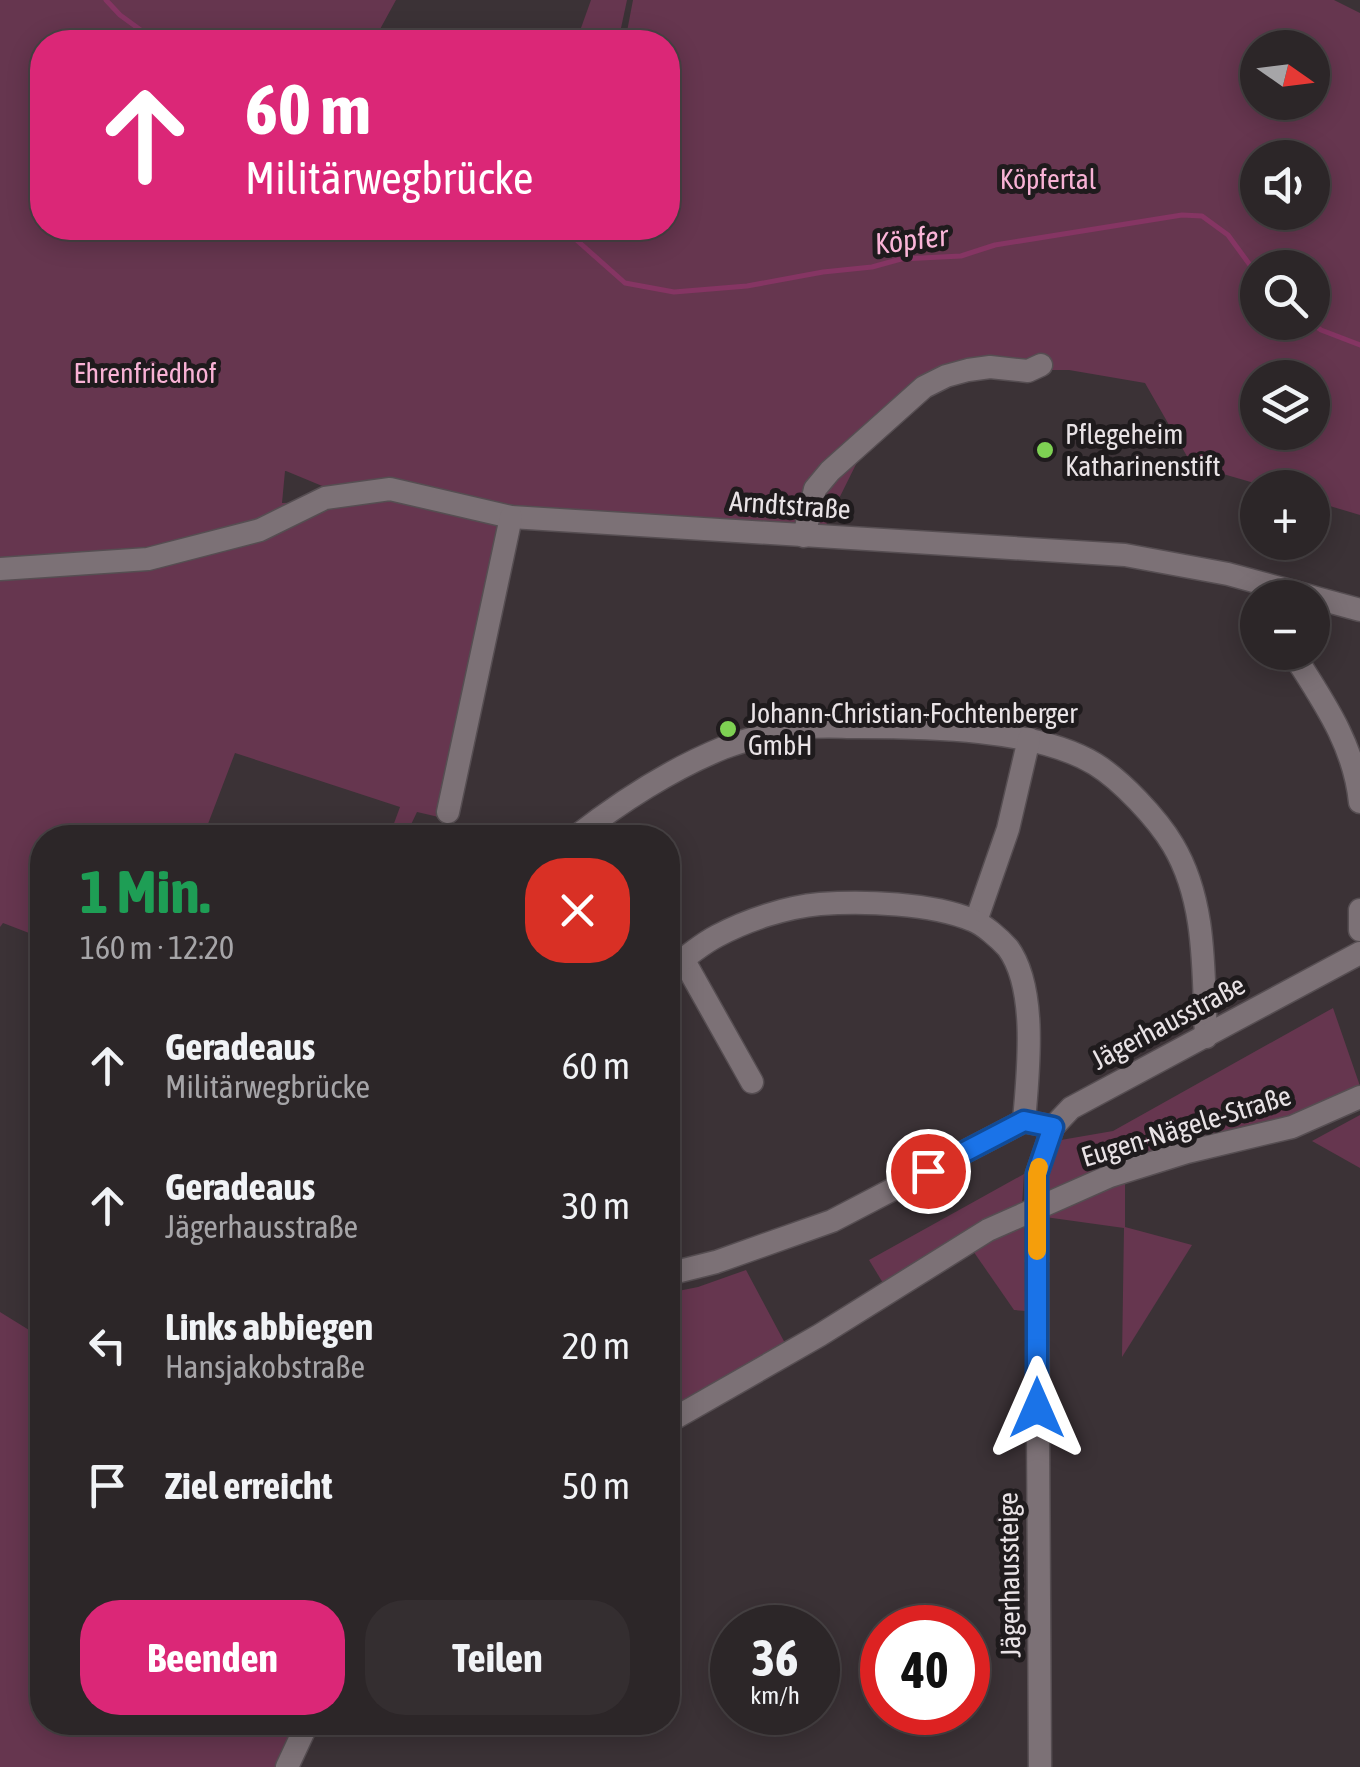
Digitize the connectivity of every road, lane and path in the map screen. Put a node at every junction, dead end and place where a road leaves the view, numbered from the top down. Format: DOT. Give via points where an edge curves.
graph roads {
  1 [pos="1041,366"];
  2 [pos="511,517"];
  3 [pos="804,536"];
  4 [pos="0,569"];
  5 [pos="1360,610"];
  6 [pos="1303,670"];
  7 [pos="1030,739"];
  8 [pos="1360,802"];
  9 [pos="448,812"];
  10 [pos="590,825"];
  11 [pos="1360,910"];
  12 [pos="976,921"];
  13 [pos="1360,930"];
  14 [pos="1360,953"];
  15 [pos="680,962"];
  16 [pos="680,974"];
  17 [pos="1206,1037"];
  18 [pos="752,1082"];
  19 [pos="1360,1097"];
  20 [pos="1024,1121"];
  21 [pos="1053,1127"];
  22 [pos="680,1271"];
  23 [pos="680,1415"];
  24 [pos="302,1735"];
  25 [pos="286,1767"];
  26 [pos="1040,1767"];
  1 -- 3 [label="street" via="968,370 924,386 815,489"];
  2 -- 3 [label="street, Arndtstraße"];
  2 -- 4 [label="street, Arndtstraße" via="390,489 325,498 260,530 148,558"];
  2 -- 9 [label="street"];
  3 -- 5 [label="street, Arndtstraße" via="1125,556 1228,574"];
  6 -- 8 [label="street" via="1347,744"];
  7 -- 10 [label="street" via="915,727 806,728 726,746"];
  7 -- 12 [label="street"];
  7 -- 17 [label="street" via="1095,764 1173,844 1197,907"];
  11 -- 13 [label="street"];
  12 -- 15 [label="street" via="912,906 818,904 716,936"];
  12 -- 20 [label="street" via="1007,948 1023,978 1030,1053"];
  14 -- 17 [label="street, Jägerhausstraße"];
  16 -- 18 [label="street"];
  17 -- 21 [label="street, Jägerhausstraße" via="1088,1098"];
  19 -- 23 [label="street, Eugen-Nägele-Straße" via="1292,1126 1110,1176 988,1230"];
  20 -- 21 [label="street"];
  20 -- 22 [label="street" via="832,1221"];
  21 -- 26 [label="street, Jägerhaussteige, bridge" via="1037,1174"];
  24 -- 25 [label="street"];
}
